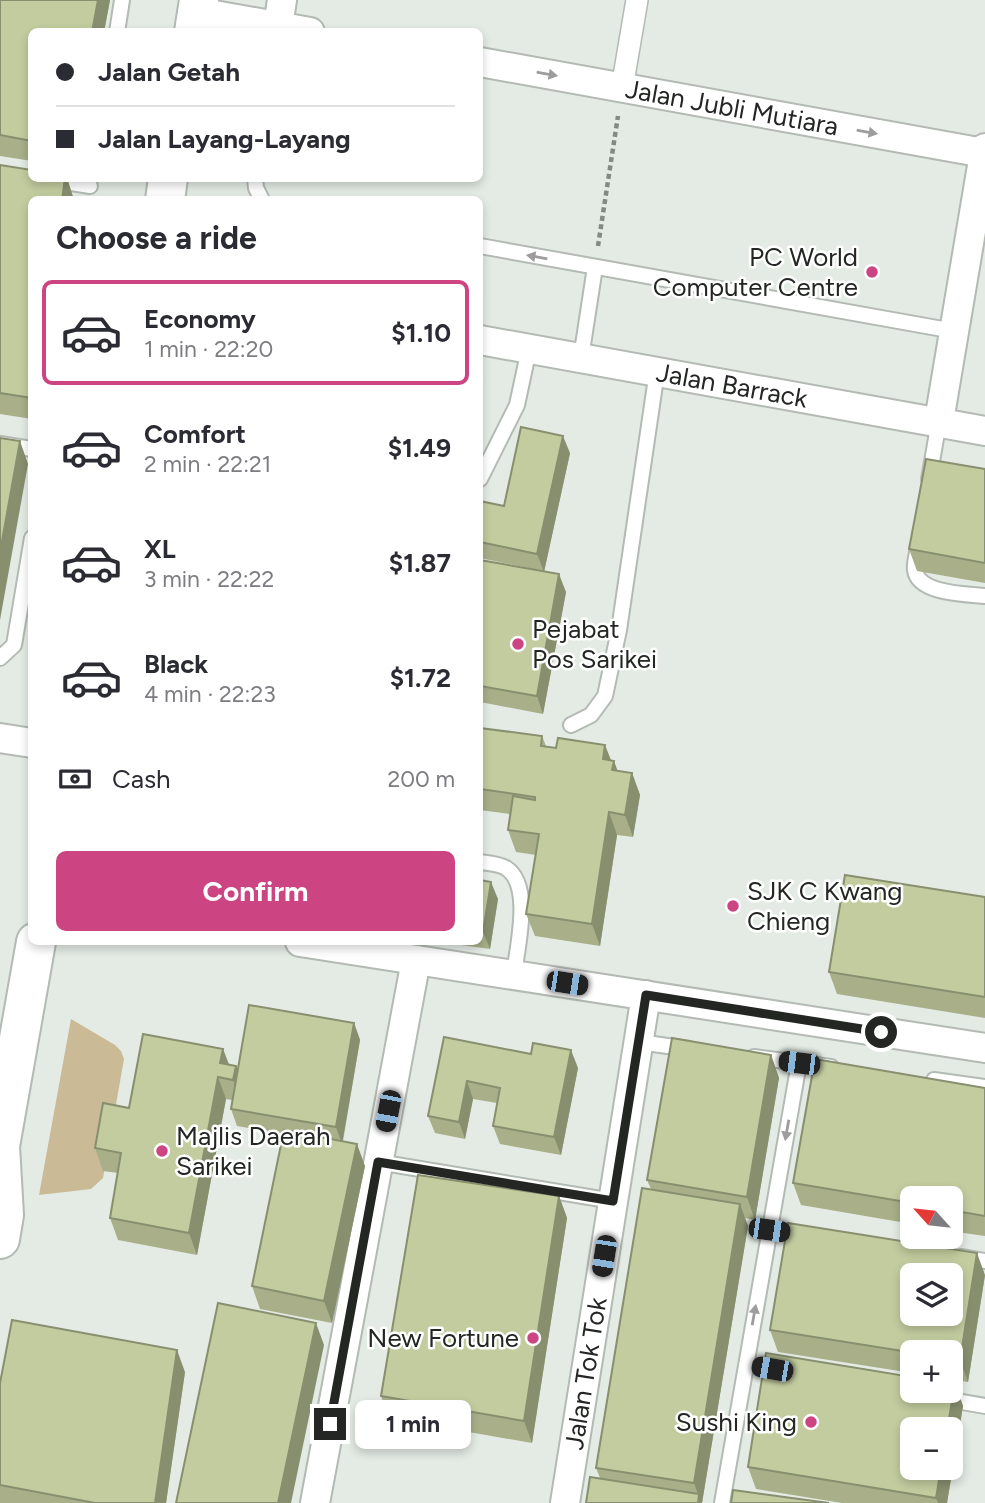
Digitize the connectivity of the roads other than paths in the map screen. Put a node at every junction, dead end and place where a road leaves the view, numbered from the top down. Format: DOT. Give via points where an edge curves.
graph roads {
  1 [pos="122,0"];
  2 [pos="637,0"];
  3 [pos="197,14"];
  4 [pos="279,19"];
  5 [pos="118,28"];
  6 [pos="300,28"];
  7 [pos="483,63"];
  8 [pos="622,88"];
  9 [pos="985,150"];
  10 [pos="61,182"];
  11 [pos="90,188"];
  12 [pos="483,247"];
  13 [pos="595,267"];
  14 [pos="954,331"];
  15 [pos="483,341"];
  16 [pos="529,349"];
  17 [pos="581,358"];
  18 [pos="657,371"];
  19 [pos="939,421"];
  20 [pos="985,431"];
  21 [pos="0,444"];
  22 [pos="28,448"];
  23 [pos="483,473"];
  24 [pos="928,488"];
  25 [pos="921,529"];
  26 [pos="28,562"];
  27 [pos="985,596"];
  28 [pos="0,658"];
  29 [pos="571,725"];
  30 [pos="0,738"];
  31 [pos="28,742"];
  32 [pos="483,863"];
  33 [pos="35,945"];
  34 [pos="319,945"];
  35 [pos="416,960"];
  36 [pos="514,975"];
  37 [pos="646,995"];
  38 [pos="639,1042"];
  39 [pos="985,1048"];
  40 [pos="705,1051"];
  41 [pos="746,1056"];
  42 [pos="799,1063"];
  43 [pos="852,1070"];
  44 [pos="919,1078"];
  45 [pos="985,1087"];
  46 [pos="0,1146"];
  47 [pos="378,1162"];
  48 [pos="613,1201"];
  49 [pos="0,1239"];
  50 [pos="945,1255"];
  51 [pos="985,1261"];
  52 [pos="963,1402"];
  53 [pos="985,1406"];
  54 [pos="315,1503"];
  55 [pos="565,1503"];
  56 [pos="722,1503"];
  1 -- 5 [label="lane"];
  2 -- 8 [label="street"];
  3 -- 4 [label="street"];
  4 -- 6 [label="street"];
  7 -- 8 [label="street, Jalan Jubli Mutiara, one-way"];
  8 -- 9 [label="street, Jalan Jubli Mutiara, one-way"];
  9 -- 14 [label="street"];
  10 -- 11 [label="lane"];
  13 -- 12 [label="lane, one-way"];
  13 -- 14 [label="lane"];
  13 -- 17 [label="lane"];
  14 -- 19 [label="street"];
  15 -- 16 [label="street, Jalan Barrack"];
  16 -- 17 [label="street, Jalan Barrack"];
  16 -- 23 [label="lane" via="517,405"];
  17 -- 18 [label="street, Jalan Barrack"];
  18 -- 19 [label="street, Jalan Barrack"];
  18 -- 29 [label="lane" via="605,696 592,715"];
  19 -- 20 [label="street, Jalan Barrack"];
  19 -- 24 [label="lane"];
  21 -- 22 [label="lane"];
  25 -- 27 [label="lane" via="914,569 919,580 931,589"];
  26 -- 28 [label="lane" via="14,645"];
  30 -- 31 [label="street"];
  32 -- 36 [label="lane" via="505,867 517,878 522,895"];
  33 -- 46 [label="main road"];
  34 -- 35 [label="street"];
  35 -- 36 [label="street"];
  35 -- 47 [label="street"];
  36 -- 37 [label="street"];
  37 -- 38 [label="street, Jalan Tok Tok"];
  37 -- 39 [label="street"];
  38 -- 40 [label="lane"];
  38 -- 48 [label="street, Jalan Tok Tok"];
  41 -- 42 [label="lane"];
  42 -- 43 [label="lane"];
  42 -- 56 [label="lane" via="776,1231"];
  44 -- 45 [label="lane"];
  46 -- 49 [label="main road" via="4,1216"];
  47 -- 48 [label="lane"];
  47 -- 54 [label="street"];
  48 -- 55 [label="street, Jalan Tok Tok"];
  50 -- 51 [label="lane"];
  52 -- 53 [label="lane"];
}
